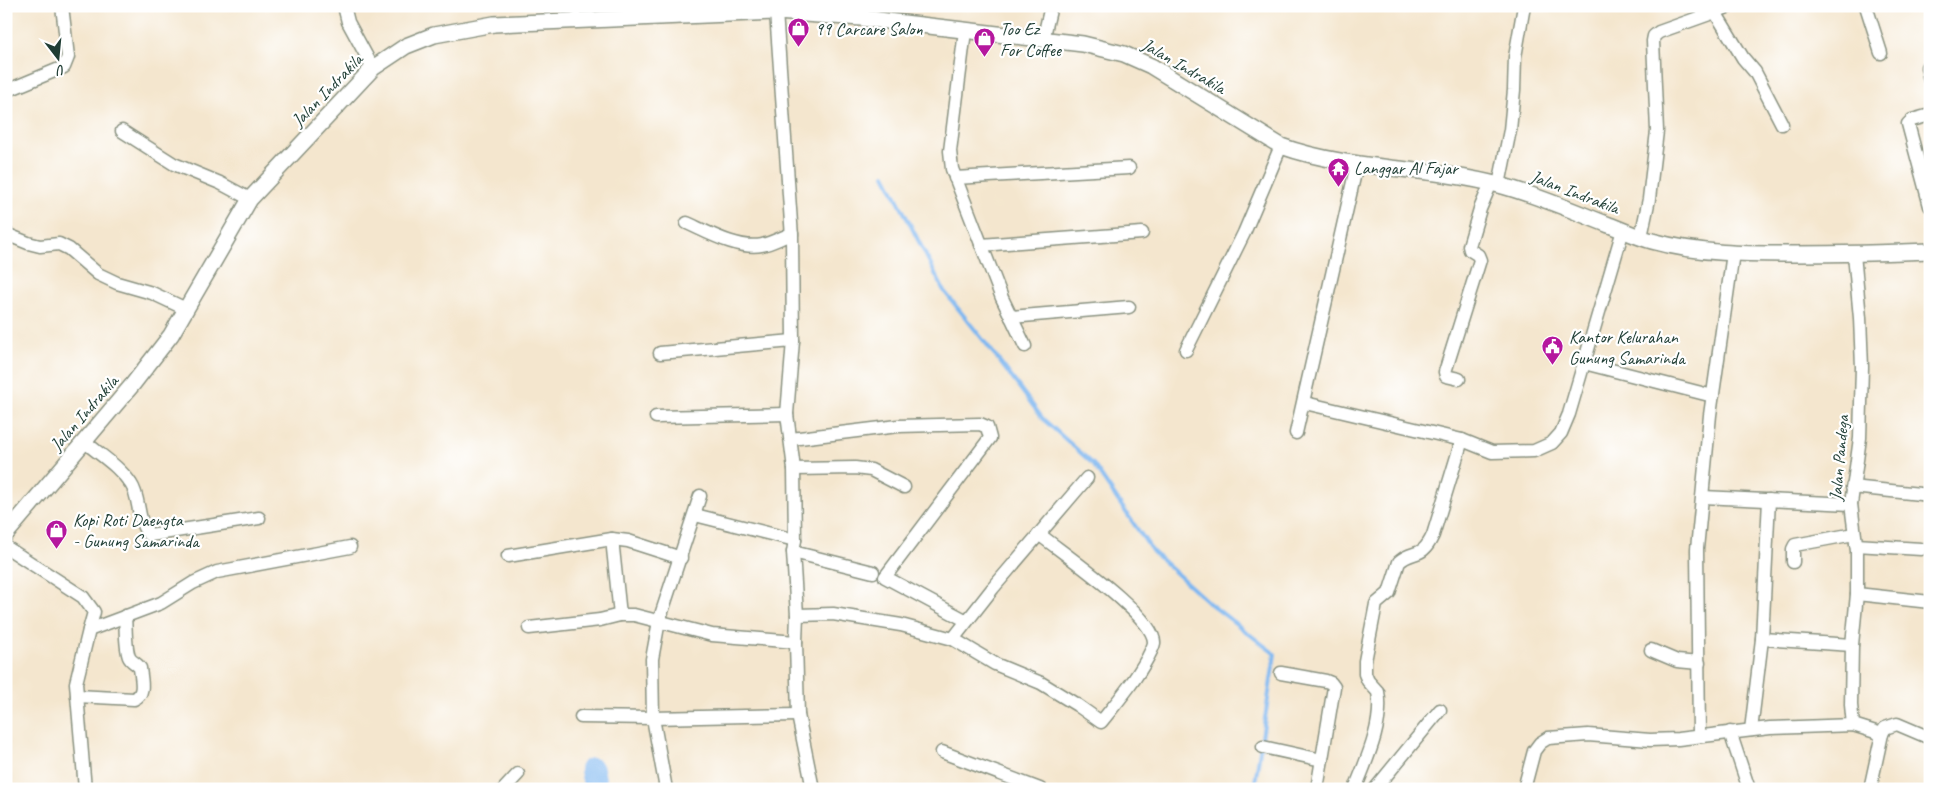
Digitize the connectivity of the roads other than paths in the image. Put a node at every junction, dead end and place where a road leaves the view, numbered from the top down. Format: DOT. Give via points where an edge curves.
graph roads {
  1 [pos="62,6"];
  2 [pos="344,6"];
  3 [pos="1051,6"];
  4 [pos="1524,6"];
  5 [pos="1730,6"];
  6 [pos="1866,6"];
  7 [pos="776,12"];
  8 [pos="862,12"];
  9 [pos="1715,12"];
  10 [pos="965,31"];
  11 [pos="1043,40"];
  12 [pos="1880,53"];
  13 [pos="1930,63"];
  14 [pos="373,68"];
  15 [pos="1930,81"];
  16 [pos="6,91"];
  17 [pos="1930,115"];
  18 [pos="1782,124"];
  19 [pos="122,131"];
  20 [pos="1281,146"];
  21 [pos="1357,164"];
  22 [pos="1130,168"];
  23 [pos="955,178"];
  24 [pos="1495,184"];
  25 [pos="250,199"];
  26 [pos="1930,206"];
  27 [pos="687,223"];
  28 [pos="1623,230"];
  29 [pos="6,234"];
  30 [pos="792,234"];
  31 [pos="1142,234"];
  32 [pos="1641,237"];
  33 [pos="981,245"];
  34 [pos="1930,251"];
  35 [pos="1733,253"];
  36 [pos="1854,254"];
  37 [pos="1129,307"];
  38 [pos="186,309"];
  39 [pos="1011,317"];
  40 [pos="793,340"];
  41 [pos="1025,346"];
  42 [pos="1186,350"];
  43 [pos="660,353"];
  44 [pos="1584,363"];
  45 [pos="1459,379"];
  46 [pos="1713,396"];
  47 [pos="1304,403"];
  48 [pos="787,414"];
  49 [pos="656,417"];
  50 [pos="1296,434"];
  51 [pos="791,439"];
  52 [pos="1462,440"];
  53 [pos="84,441"];
  54 [pos="794,469"];
  55 [pos="1087,478"];
  56 [pos="904,487"];
  57 [pos="1852,487"];
  58 [pos="1930,495"];
  59 [pos="700,496"];
  60 [pos="1703,497"];
  61 [pos="1769,500"];
  62 [pos="1850,504"];
  63 [pos="695,515"];
  64 [pos="259,518"];
  65 [pos="6,534"];
  66 [pos="1039,534"];
  67 [pos="612,539"];
  68 [pos="1855,540"];
  69 [pos="794,546"];
  70 [pos="6,547"];
  71 [pos="350,547"];
  72 [pos="1921,549"];
  73 [pos="508,556"];
  74 [pos="681,558"];
  75 [pos="1792,562"];
  76 [pos="873,572"];
  77 [pos="1857,594"];
  78 [pos="1930,602"];
  79 [pos="620,615"];
  80 [pos="797,615"];
  81 [pos="125,616"];
  82 [pos="659,622"];
  83 [pos="967,622"];
  84 [pos="529,628"];
  85 [pos="89,630"];
  86 [pos="953,639"];
  87 [pos="1762,639"];
  88 [pos="796,642"];
  89 [pos="1852,645"];
  90 [pos="1651,650"];
  91 [pos="1699,663"];
  92 [pos="1280,673"];
  93 [pos="77,696"];
  94 [pos="1440,710"];
  95 [pos="798,715"];
  96 [pos="581,717"];
  97 [pos="653,718"];
  98 [pos="1854,725"];
  99 [pos="1751,730"];
  100 [pos="1730,732"];
  101 [pos="1882,734"];
  102 [pos="1699,735"];
  103 [pos="1930,738"];
  104 [pos="1263,747"];
  105 [pos="942,752"];
  106 [pos="1322,760"];
  107 [pos="518,774"];
  108 [pos="1874,788"];
  109 [pos="85,789"];
  110 [pos="504,789"];
  111 [pos="666,789"];
  112 [pos="813,789"];
  113 [pos="1040,789"];
  114 [pos="1317,789"];
  115 [pos="1355,789"];
  116 [pos="1375,789"];
  117 [pos="1524,789"];
  118 [pos="1749,789"];
  1 -- 16 [label="street" via="68,56 64,67"];
  2 -- 14 [label="street" via="348,22"];
  3 -- 11 [label="street"];
  4 -- 24 [label="street" via="1515,57 1510,130"];
  5 -- 9 [label="street"];
  6 -- 12 [label="street"];
  7 -- 8 [label="street, Jalan Indrakila"];
  7 -- 14 [label="street, Jalan Indrakila" via="494,24 434,35 406,46"];
  7 -- 30 [label="street"];
  8 -- 10 [label="street, Jalan Indrakila"];
  9 -- 18 [label="street" via="1755,72"];
  9 -- 32 [label="street" via="1659,32 1652,41 1657,131"];
  10 -- 11 [label="street, Jalan Indrakila"];
  10 -- 23 [label="street" via="950,151"];
  11 -- 20 [label="street, Jalan Indrakila" via="1082,44 1124,54 1151,66"];
  13 -- 15 [label="street" via="1927,67"];
  14 -- 25 [label="street, Jalan Indrakila"];
  17 -- 26 [label="street" via="1908,124"];
  19 -- 25 [label="street" via="174,164"];
  20 -- 21 [label="street, Jalan Indrakila" via="1320,158"];
  20 -- 42 [label="street" via="1244,233"];
  21 -- 24 [label="street, Jalan Indrakila"];
  21 -- 47 [label="street"];
  22 -- 23 [label="street"];
  23 -- 33 [label="street"];
  24 -- 28 [label="street, Jalan Indrakila"];
  24 -- 45 [label="street" via="1480,209 1469,246 1480,260 1445,372 1446,376"];
  25 -- 38 [label="street, Jalan Indrakila"];
  27 -- 30 [label="street" via="714,236 751,245 761,245"];
  28 -- 32 [label="street, Jalan Indrakila"];
  28 -- 44 [label="street"];
  29 -- 38 [label="street" via="40,246 58,244 98,274"];
  30 -- 40 [label="street"];
  31 -- 33 [label="street"];
  32 -- 35 [label="street, Jalan Indrakila" via="1686,248"];
  33 -- 39 [label="street"];
  34 -- 36 [label="street, Jalan Indrakila"];
  35 -- 36 [label="street, Jalan Indrakila"];
  35 -- 46 [label="street"];
  36 -- 57 [label="street, Jalan Pandega" via="1862,367 1860,438"];
  37 -- 39 [label="street"];
  38 -- 53 [label="street, Jalan Indrakila" via="134,384"];
  39 -- 41 [label="street"];
  40 -- 43 [label="street"];
  40 -- 48 [label="street"];
  44 -- 46 [label="street"];
  44 -- 52 [label="street" via="1561,433 1552,443 1534,451 1492,452"];
  46 -- 60 [label="street"];
  47 -- 50 [label="street"];
  47 -- 52 [label="street"];
  48 -- 49 [label="street"];
  48 -- 51 [label="street"];
  51 -- 54 [label="street"];
  51 -- 83 [label="street" via="898,426 980,424 987,427 990,438 885,577"];
  52 -- 115 [label="street" via="1428,546 1402,558 1389,593 1376,604 1365,674 1378,692 1379,710 1372,748"];
  53 -- 64 [label="street" via="119,469 131,484 144,528 150,535"];
  53 -- 65 [label="street, Jalan Indrakila"];
  54 -- 56 [label="street" via="871,470"];
  54 -- 69 [label="street"];
  55 -- 66 [label="street"];
  57 -- 58 [label="street"];
  57 -- 62 [label="street, Jalan Pandega"];
  59 -- 63 [label="street"];
  60 -- 61 [label="street"];
  60 -- 91 [label="street" via="1698,549"];
  61 -- 62 [label="street"];
  61 -- 87 [label="street"];
  62 -- 68 [label="street, Jalan Pandega"];
  63 -- 69 [label="street"];
  63 -- 74 [label="street"];
  66 -- 83 [label="street"];
  66 -- 86 [label="street" via="1126,603 1153,636 1154,645 1135,680 1101,722 1041,683 994,664"];
  67 -- 73 [label="street"];
  67 -- 74 [label="street"];
  67 -- 79 [label="street"];
  68 -- 72 [label="street"];
  68 -- 75 [label="street" via="1795,544"];
  68 -- 77 [label="street, Jalan Pandega"];
  69 -- 76 [label="street"];
  69 -- 80 [label="street"];
  70 -- 85 [label="street" via="83,597 94,612"];
  71 -- 81 [label="street" via="217,572 161,603"];
  74 -- 82 [label="street"];
  77 -- 78 [label="street"];
  77 -- 89 [label="street, Jalan Pandega"];
  79 -- 82 [label="street"];
  79 -- 84 [label="street"];
  80 -- 86 [label="street" via="833,614 901,625"];
  80 -- 88 [label="street"];
  81 -- 85 [label="street"];
  81 -- 93 [label="street" via="128,654 140,668 140,695 134,699"];
  82 -- 88 [label="street" via="712,635"];
  82 -- 97 [label="street" via="652,659"];
  83 -- 86 [label="street"];
  85 -- 93 [label="street" via="76,683"];
  87 -- 89 [label="street"];
  87 -- 99 [label="street"];
  88 -- 95 [label="street"];
  89 -- 98 [label="street, Jalan Pandega"];
  90 -- 91 [label="street" via="1677,661"];
  91 -- 102 [label="street"];
  92 -- 106 [label="street" via="1326,681 1334,687"];
  93 -- 109 [label="street"];
  94 -- 116 [label="street"];
  95 -- 97 [label="street"];
  95 -- 112 [label="street"];
  96 -- 97 [label="street"];
  97 -- 111 [label="street"];
  98 -- 99 [label="street"];
  98 -- 101 [label="street"];
  99 -- 100 [label="street"];
  100 -- 102 [label="street"];
  100 -- 118 [label="street"];
  101 -- 103 [label="street" via="1885,728 1898,724"];
  101 -- 108 [label="street"];
  102 -- 117 [label="street" via="1650,740 1588,735 1548,738 1534,751"];
  104 -- 106 [label="street"];
  105 -- 113 [label="street"];
  106 -- 114 [label="street"];
  107 -- 110 [label="street"];
}
